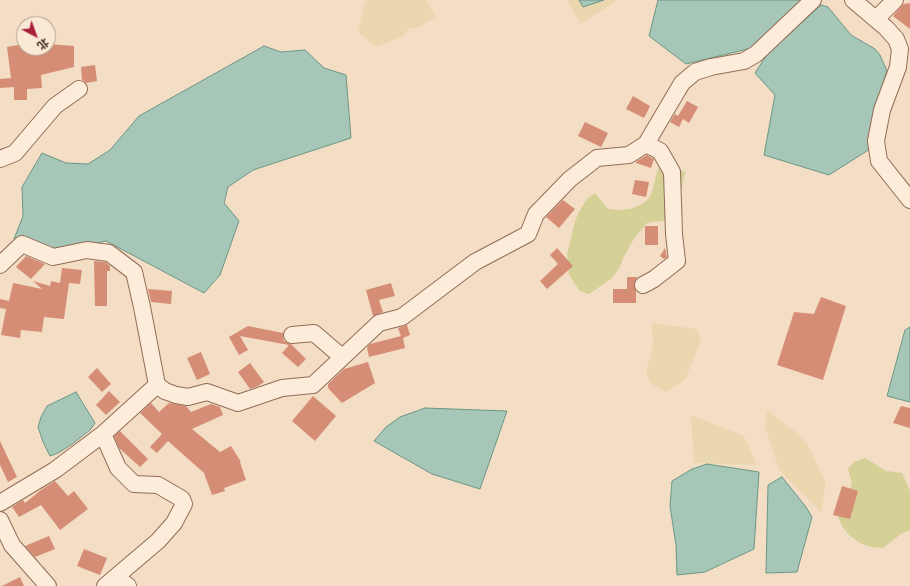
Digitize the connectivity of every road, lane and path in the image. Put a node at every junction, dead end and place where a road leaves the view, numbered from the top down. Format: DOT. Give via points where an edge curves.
graph roads {
  1 [pos="813,0"];
  2 [pos="853,0"];
  3 [pos="895,0"];
  4 [pos="876,19"];
  5 [pos="79,89"];
  6 [pos="646,144"];
  7 [pos="0,159"];
  8 [pos="910,200"];
  9 [pos="0,265"];
  10 [pos="643,285"];
  11 [pos="292,335"];
  12 [pos="342,357"];
  13 [pos="157,385"];
  14 [pos="103,434"];
  15 [pos="0,503"];
  16 [pos="0,520"];
  17 [pos="116,583"];
  18 [pos="48,586"];
  1 -- 6 [label="street" via="756,54 744,61 695,72 682,83"];
  2 -- 4 [label="street"];
  3 -- 4 [label="street"];
  4 -- 8 [label="street" via="896,39 900,49 898,67 882,110 876,141 879,161"];
  5 -- 7 [label="street" via="55,106 15,153"];
  6 -- 10 [label="street" via="660,151 672,172 677,261"];
  6 -- 12 [label="street" via="629,154 597,158 570,178 536,214 528,234 475,262 402,317 378,323"];
  9 -- 13 [label="street" via="22,244 53,257 87,250 109,253 134,272"];
  11 -- 12 [label="street" via="314,333"];
  12 -- 13 [label="street" via="313,385 282,388 238,403 207,392 188,397 176,396"];
  13 -- 14 [label="street"];
  14 -- 15 [label="street" via="55,470"];
  14 -- 17 [label="street" via="118,468 134,484 158,485 182,499 184,504 174,523"];
  16 -- 18 [label="street" via="12,545"];
}
